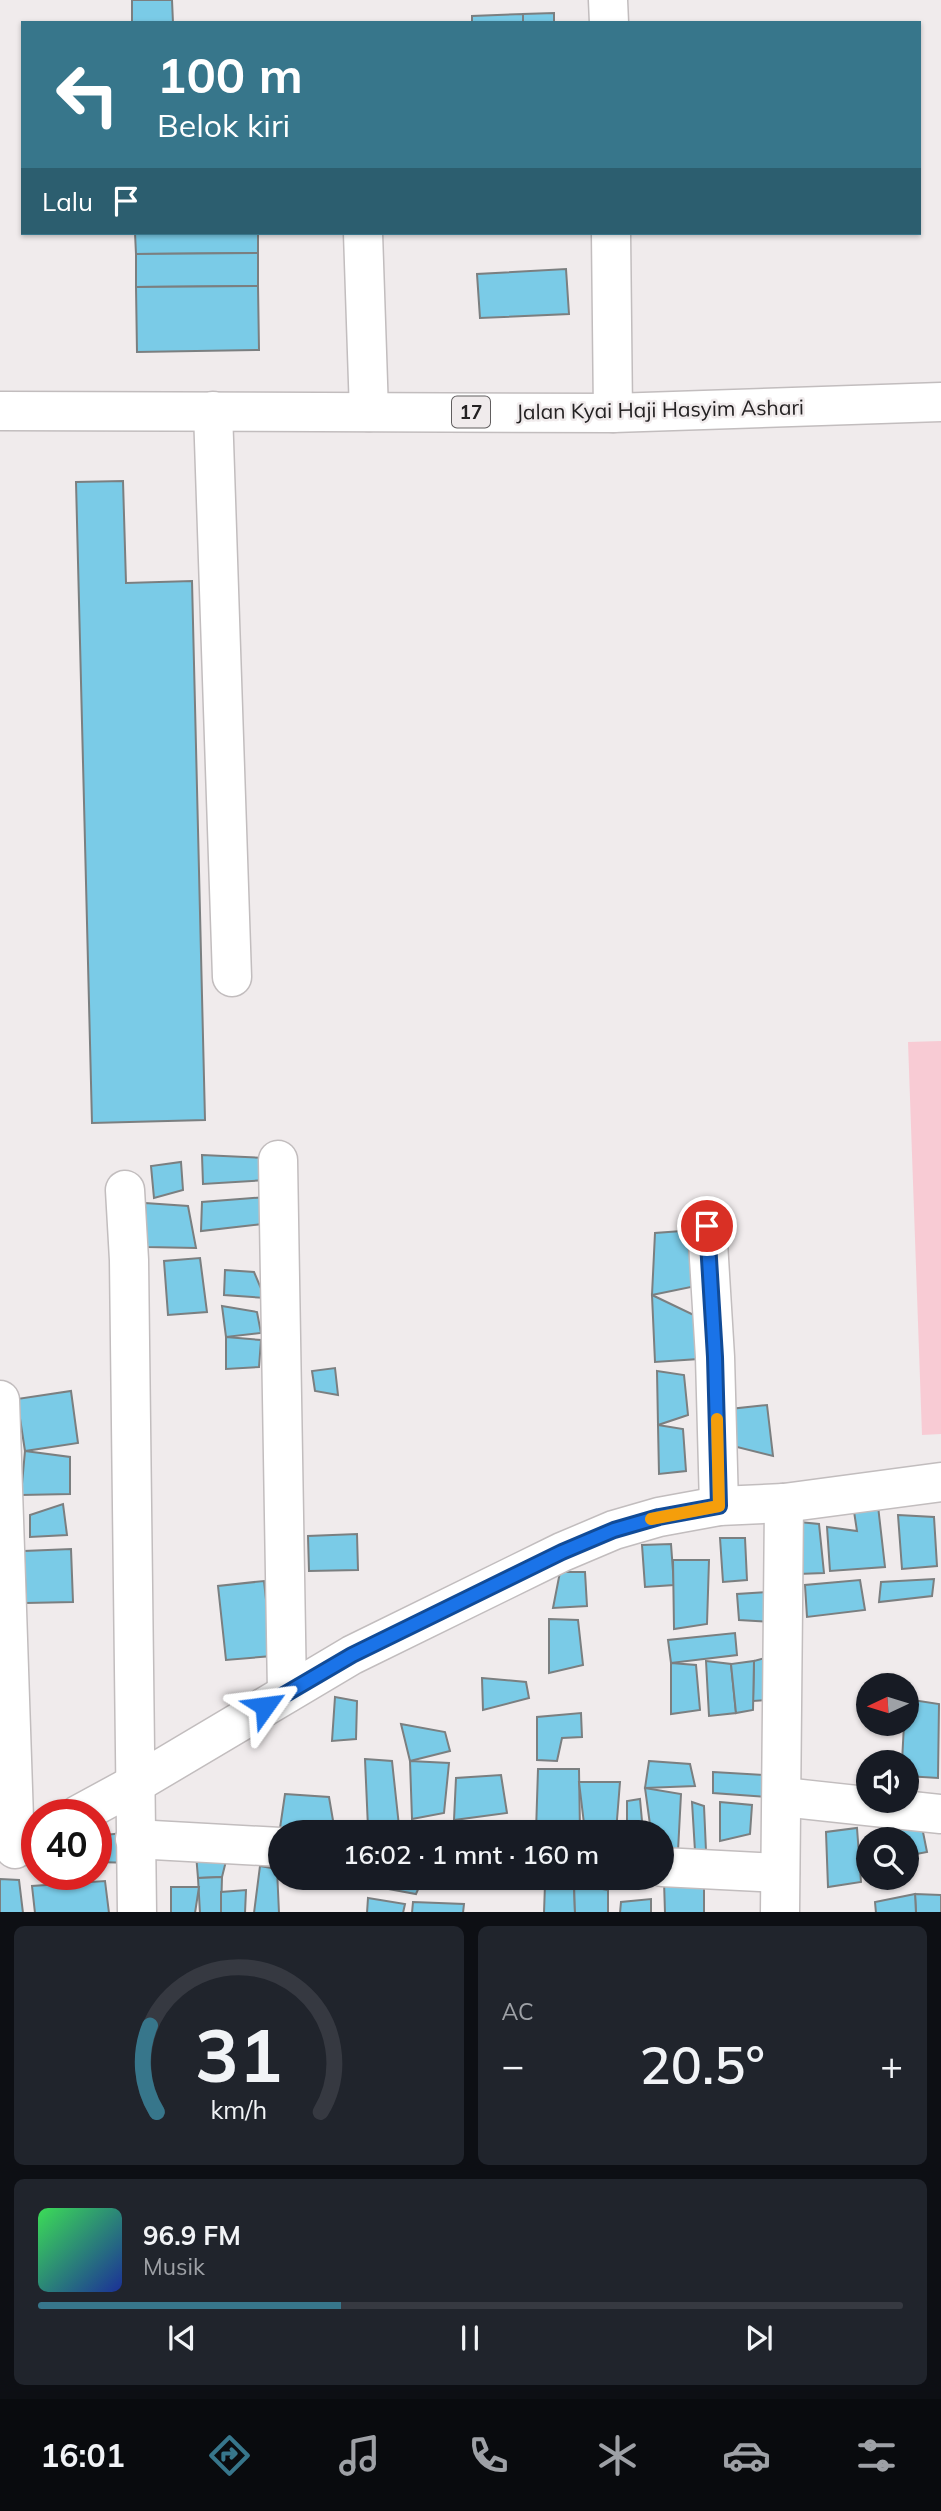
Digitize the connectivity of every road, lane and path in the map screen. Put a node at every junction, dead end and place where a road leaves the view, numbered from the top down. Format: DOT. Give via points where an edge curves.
graph roads {
  1 [pos="608,0"];
  2 [pos="609,21"];
  3 [pos="363,235"];
  4 [pos="611,235"];
  5 [pos="941,402"];
  6 [pos="0,411"];
  7 [pos="213,411"];
  8 [pos="369,412"];
  9 [pos="613,413"];
  10 [pos="232,978"];
  11 [pos="278,1160"];
  12 [pos="125,1189"];
  13 [pos="707,1226"];
  14 [pos="0,1400"];
  15 [pos="941,1482"];
  16 [pos="784,1503"];
  17 [pos="719,1506"];
  18 [pos="287,1693"];
  19 [pos="135,1784"];
  20 [pos="783,1797"];
  21 [pos="107,1799"];
  22 [pos="941,1814"];
  23 [pos="135,1839"];
  24 [pos="268,1846"];
  25 [pos="17,1848"];
  26 [pos="674,1868"];
  27 [pos="780,1873"];
  28 [pos="137,1912"];
  29 [pos="780,1912"];
  1 -- 2 [label="main road"];
  3 -- 8 [label="main road"];
  4 -- 9 [label="main road"];
  5 -- 9 [label="main road, Jalan Kyai Haji Hasyim Ashari / 17"];
  6 -- 7 [label="main road, Jalan Kyai Haji Hasyim Ashari / 17"];
  7 -- 8 [label="main road, Jalan Kyai Haji Hasyim Ashari / 17"];
  7 -- 10 [label="main road"];
  8 -- 9 [label="main road, Jalan Kyai Haji Hasyim Ashari / 17"];
  11 -- 18 [label="main road"];
  12 -- 19 [label="main road"];
  13 -- 17 [label="main road"];
  14 -- 25 [label="main road"];
  15 -- 16 [label="main road"];
  16 -- 17 [label="main road"];
  16 -- 20 [label="main road"];
  17 -- 18 [label="main road" via="614,1530 562,1552 352,1655"];
  18 -- 19 [label="main road"];
  19 -- 21 [label="main road"];
  19 -- 23 [label="main road"];
  20 -- 22 [label="main road"];
  20 -- 27 [label="main road"];
  23 -- 24 [label="main road"];
  23 -- 28 [label="main road"];
  26 -- 27 [label="main road"];
  27 -- 29 [label="main road"];
}
